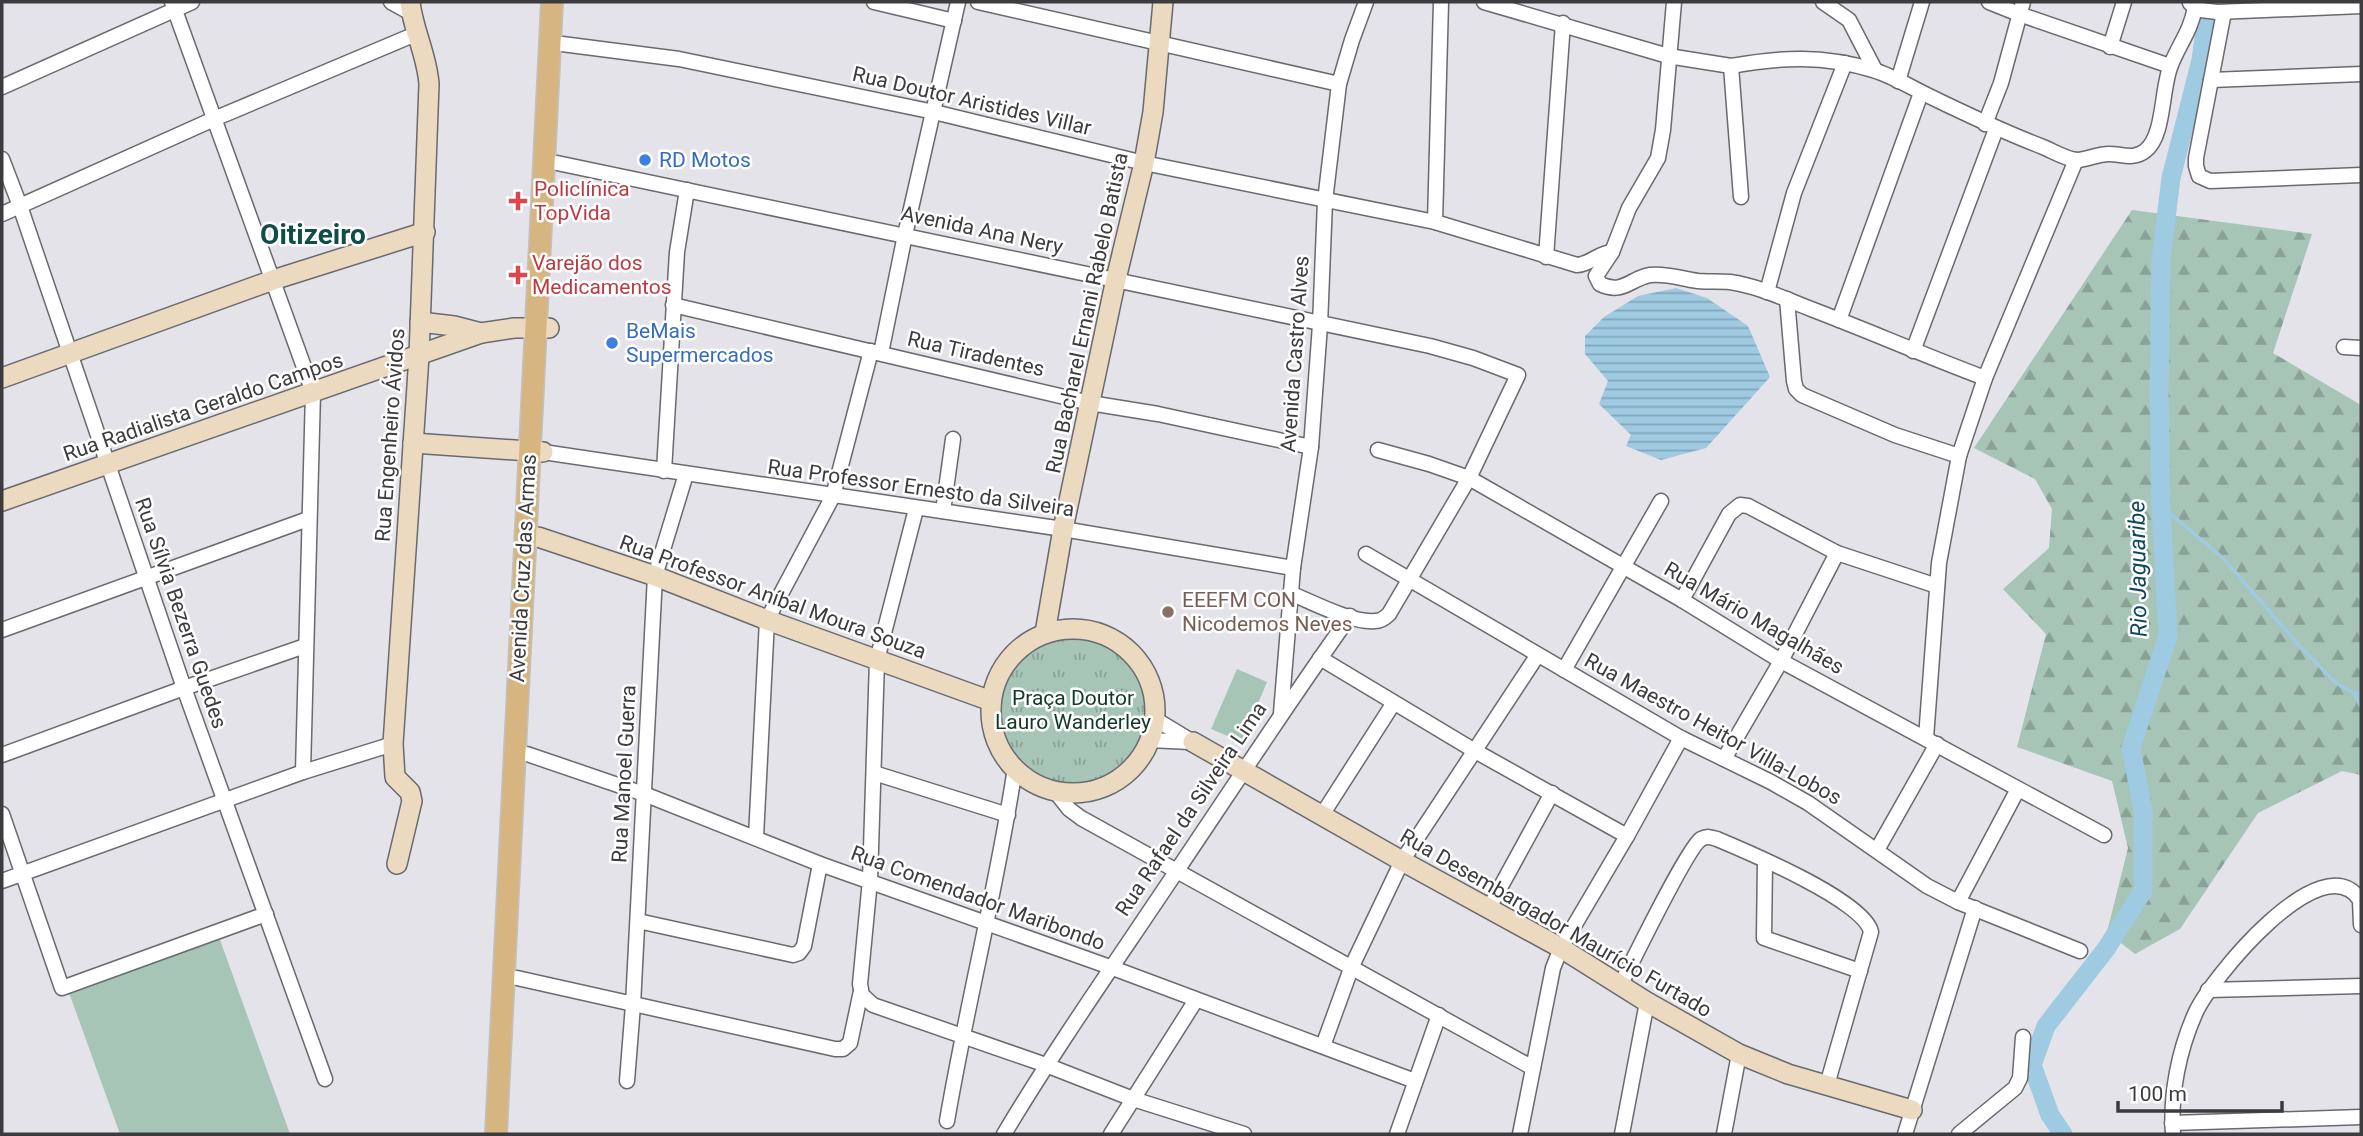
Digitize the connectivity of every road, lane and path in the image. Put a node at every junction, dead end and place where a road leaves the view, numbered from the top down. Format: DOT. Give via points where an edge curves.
graph roads {
  1 [pos="192,2"];
  2 [pos="391,2"];
  3 [pos="552,2"];
  4 [pos="566,2"];
  5 [pos="874,2"];
  6 [pos="958,2"];
  7 [pos="978,2"];
  8 [pos="1163,2"];
  9 [pos="1366,2"];
  10 [pos="1441,2"];
  11 [pos="1484,2"];
  12 [pos="1674,2"];
  13 [pos="1823,2"];
  14 [pos="1922,2"];
  15 [pos="1989,2"];
  16 [pos="2124,2"];
  17 [pos="1501,4"];
  18 [pos="173,6"];
  19 [pos="2195,6"];
  20 [pos="2361,6"];
  21 [pos="410,7"];
  22 [pos="2021,8"];
  23 [pos="2221,12"];
  24 [pos="954,21"];
  25 [pos="1563,23"];
  26 [pos="418,33"];
  27 [pos="1159,42"];
  28 [pos="562,44"];
  29 [pos="2110,47"];
  30 [pos="1668,56"];
  31 [pos="1845,63"];
  32 [pos="1731,66"];
  33 [pos="2170,66"];
  34 [pos="1875,70"];
  35 [pos="2361,75"];
  36 [pos="2211,80"];
  37 [pos="1898,81"];
  38 [pos="1339,84"];
  39 [pos="2,87"];
  40 [pos="1921,93"];
  41 [pos="934,112"];
  42 [pos="214,119"];
  43 [pos="1990,126"];
  44 [pos="2,159"];
  45 [pos="2076,160"];
  46 [pos="557,163"];
  47 [pos="1144,163"];
  48 [pos="2361,175"];
  49 [pos="687,190"];
  50 [pos="1741,197"];
  51 [pos="1325,201"];
  52 [pos="20,206"];
  53 [pos="2,214"];
  54 [pos="1435,222"];
  55 [pos="425,232"];
  56 [pos="905,235"];
  57 [pos="1612,252"];
  58 [pos="1546,257"];
  59 [pos="1116,279"];
  60 [pos="272,280"];
  61 [pos="1767,292"];
  62 [pos="1787,299"];
  63 [pos="673,305"];
  64 [pos="1839,320"];
  65 [pos="421,322"];
  66 [pos="1320,325"];
  67 [pos="542,328"];
  68 [pos="481,333"];
  69 [pos="2344,347"];
  70 [pos="2361,348"];
  71 [pos="1913,351"];
  72 [pos="876,352"];
  73 [pos="70,355"];
  74 [pos="419,356"];
  75 [pos="2,378"];
  76 [pos="1985,378"];
  77 [pos="313,392"];
  78 [pos="1090,403"];
  79 [pos="953,439"];
  80 [pos="413,443"];
  81 [pos="1311,447"];
  82 [pos="1378,450"];
  83 [pos="536,452"];
  84 [pos="1959,456"];
  85 [pos="107,464"];
  86 [pos="664,471"];
  87 [pos="686,474"];
  88 [pos="1469,478"];
  89 [pos="833,496"];
  90 [pos="2,501"];
  91 [pos="1661,501"];
  92 [pos="916,509"];
  93 [pos="943,511"];
  94 [pos="308,519"];
  95 [pos="1063,529"];
  96 [pos="538,537"];
  97 [pos="1366,554"];
  98 [pos="1837,554"];
  99 [pos="1293,568"];
  100 [pos="1624,568"];
  101 [pos="655,576"];
  102 [pos="147,577"];
  103 [pos="1408,580"];
  104 [pos="1937,586"];
  105 [pos="1290,593"];
  106 [pos="1682,600"];
  107 [pos="1350,617"];
  108 [pos="767,620"];
  109 [pos="2,630"];
  110 [pos="1045,633"];
  111 [pos="305,646"];
  112 [pos="1537,656"];
  113 [pos="1320,658"];
  114 [pos="877,660"];
  115 [pos="1781,661"];
  116 [pos="1564,670"];
  117 [pos="184,688"];
  118 [pos="991,701"];
  119 [pos="1393,704"];
  120 [pos="1281,713"];
  121 [pos="1155,719"];
  122 [pos="1681,738"];
  123 [pos="1150,740"];
  124 [pos="1932,741"];
  125 [pos="1193,742"];
  126 [pos="393,744"];
  127 [pos="1475,751"];
  128 [pos="527,754"];
  129 [pos="2,755"];
  130 [pos="1724,759"];
  131 [pos="1015,768"];
  132 [pos="1242,771"];
  133 [pos="303,772"];
  134 [pos="874,773"];
  135 [pos="2018,789"];
  136 [pos="1054,790"];
  137 [pos="1552,793"];
  138 [pos="645,794"];
  139 [pos="226,800"];
  140 [pos="2,814"];
  141 [pos="1007,815"];
  142 [pos="1322,815"];
  143 [pos="2104,835"];
  144 [pos="1627,836"];
  145 [pos="756,837"];
  146 [pos="1877,850"];
  147 [pos="1402,861"];
  148 [pos="1765,861"];
  149 [pos="397,864"];
  150 [pos="820,864"];
  151 [pos="1176,872"];
  152 [pos="22,874"];
  153 [pos="870,880"];
  154 [pos="2,881"];
  155 [pos="2361,900"];
  156 [pos="1958,902"];
  157 [pos="1489,908"];
  158 [pos="1975,908"];
  159 [pos="266,914"];
  160 [pos="638,921"];
  161 [pos="985,923"];
  162 [pos="2361,925"];
  163 [pos="1561,948"];
  164 [pos="2080,951"];
  165 [pos="1352,966"];
  166 [pos="1110,967"];
  167 [pos="1860,971"];
  168 [pos="517,978"];
  169 [pos="1621,984"];
  170 [pos="2361,985"];
  171 [pos="2208,990"];
  172 [pos="860,991"];
  173 [pos="1196,1000"];
  174 [pos="1647,1002"];
  175 [pos="634,1005"];
  176 [pos="1439,1015"];
  177 [pos="962,1036"];
  178 [pos="2023,1037"];
  179 [pos="1322,1046"];
  180 [pos="1739,1054"];
  181 [pos="1046,1065"];
  182 [pos="1533,1068"];
  183 [pos="325,1079"];
  184 [pos="626,1081"];
  185 [pos="1415,1081"];
  186 [pos="1827,1085"];
  187 [pos="1133,1099"];
  188 [pos="1913,1110"];
  189 [pos="2361,1117"];
  190 [pos="947,1121"];
  191 [pos="2173,1129"];
  192 [pos="496,1134"];
  193 [pos="509,1134"];
  194 [pos="1004,1134"];
  195 [pos="1111,1134"];
  196 [pos="1240,1134"];
  197 [pos="1397,1134"];
  198 [pos="1520,1134"];
  199 [pos="1622,1134"];
  200 [pos="1724,1134"];
  201 [pos="1905,1134"];
  202 [pos="1959,1134"];
  1 -- 18 [label="street"];
  2 -- 21 [label="street"];
  3 -- 67 [label="main road, Avenida Cruz das Armas"];
  4 -- 28 [label="main road, Avenida Cruz das Armas"];
  5 -- 24 [label="street"];
  6 -- 24 [label="street"];
  7 -- 27 [label="street"];
  8 -- 27 [label="street, Rua Bacharel Ernani Rabelo Batista"];
  9 -- 38 [label="street, Avenida Castro Alves"];
  10 -- 54 [label="street"];
  11 -- 17 [label="street"];
  12 -- 30 [label="street"];
  13 -- 34 [label="street" via="1849,20"];
  14 -- 37 [label="street"];
  15 -- 22 [label="street"];
  16 -- 29 [label="street"];
  17 -- 25 [label="street"];
  18 -- 39 [label="street"];
  18 -- 42 [label="street"];
  19 -- 23 [label="street"];
  19 -- 33 [label="street" via="2188,34"];
  20 -- 23 [label="street"];
  21 -- 26 [label="street, Rua Engenheiro Ávidos"];
  22 -- 29 [label="street"];
  22 -- 43 [label="street"];
  23 -- 36 [label="street"];
  24 -- 41 [label="street"];
  25 -- 30 [label="street"];
  25 -- 58 [label="street"];
  26 -- 42 [label="street"];
  26 -- 55 [label="street, Rua Engenheiro Ávidos" via="429,84"];
  27 -- 38 [label="street"];
  27 -- 47 [label="street, Rua Bacharel Ernani Rabelo Batista"];
  28 -- 41 [label="street, Rua Doutor Aristides Villar" via="679,59"];
  28 -- 46 [label="main road, Avenida Cruz das Armas"];
  29 -- 33 [label="street"];
  30 -- 32 [label="street"];
  30 -- 57 [label="street" via="1658,158 1629,208"];
  31 -- 32 [label="street" via="1799,58"];
  31 -- 34 [label="street"];
  31 -- 61 [label="street" via="1794,193"];
  32 -- 50 [label="street"];
  33 -- 45 [label="street" via="2158,128 2147,150 2128,157 2110,154"];
  34 -- 37 [label="street"];
  35 -- 36 [label="street"];
  36 -- 48 [label="street" via="2196,158 2199,176 2210,181"];
  37 -- 40 [label="street"];
  38 -- 51 [label="street, Avenida Castro Alves"];
  40 -- 43 [label="street"];
  40 -- 64 [label="street"];
  41 -- 47 [label="street, Rua Doutor Aristides Villar"];
  41 -- 56 [label="street"];
  42 -- 52 [label="street"];
  42 -- 60 [label="street"];
  43 -- 45 [label="street"];
  43 -- 71 [label="street"];
  44 -- 52 [label="street, Rua Sílvia Bezerra Guedes"];
  45 -- 76 [label="street"];
  46 -- 49 [label="street, Avenida Ana Nery"];
  46 -- 67 [label="main road, Avenida Cruz das Armas"];
  47 -- 51 [label="street, Rua Doutor Aristides Villar"];
  47 -- 59 [label="street, Rua Bacharel Ernani Rabelo Batista"];
  49 -- 56 [label="street, Avenida Ana Nery"];
  49 -- 63 [label="street"];
  51 -- 54 [label="street, Rua Doutor Aristides Villar"];
  51 -- 66 [label="street, Avenida Castro Alves"];
  52 -- 53 [label="street"];
  52 -- 73 [label="street, Rua Sílvia Bezerra Guedes"];
  54 -- 58 [label="street, Rua Doutor Aristides Villar"];
  55 -- 60 [label="street"];
  55 -- 65 [label="street, Rua Engenheiro Ávidos"];
  56 -- 59 [label="street, Avenida Ana Nery"];
  56 -- 72 [label="street"];
  57 -- 58 [label="street, Rua Doutor Aristides Villar" via="1586,265"];
  57 -- 61 [label="street" via="1596,276 1600,284 1611,288 1659,275 1732,282"];
  59 -- 66 [label="street, Avenida Ana Nery"];
  59 -- 78 [label="street, Rua Bacharel Ernani Rabelo Batista"];
  60 -- 73 [label="street"];
  60 -- 77 [label="street"];
  61 -- 62 [label="street"];
  62 -- 64 [label="street"];
  62 -- 84 [label="street" via="1794,381 1802,395 1895,435"];
  63 -- 72 [label="street, Rua Tiradentes"];
  63 -- 86 [label="street"];
  64 -- 71 [label="street"];
  65 -- 68 [label="street"];
  65 -- 74 [label="street, Rua Engenheiro Ávidos"];
  66 -- 81 [label="street, Avenida Castro Alves"];
  66 -- 88 [label="street, Avenida Ana Nery" via="1430,346 1518,375"];
  67 -- 68 [label="street"];
  67 -- 83 [label="main road, Avenida Cruz das Armas"];
  68 -- 74 [label="street, Rua Radialista Geraldo Campos"];
  69 -- 70 [label="street"];
  71 -- 76 [label="street"];
  72 -- 78 [label="street, Rua Tiradentes"];
  72 -- 89 [label="street"];
  73 -- 75 [label="street"];
  73 -- 85 [label="street, Rua Sílvia Bezerra Guedes"];
  74 -- 77 [label="street, Rua Radialista Geraldo Campos"];
  74 -- 80 [label="street, Rua Engenheiro Ávidos"];
  76 -- 84 [label="street"];
  77 -- 85 [label="street, Rua Radialista Geraldo Campos"];
  77 -- 94 [label="street"];
  78 -- 81 [label="street, Rua Tiradentes"];
  78 -- 95 [label="street, Rua Bacharel Ernani Rabelo Batista"];
  79 -- 93 [label="street"];
  80 -- 83 [label="street"];
  80 -- 126 [label="street, Rua Engenheiro Ávidos"];
  81 -- 99 [label="street, Avenida Castro Alves"];
  82 -- 88 [label="street, Rua Mário Magalhães"];
  83 -- 86 [label="street, Rua Professor Ernesto da Silveira"];
  83 -- 96 [label="main road, Avenida Cruz das Armas"];
  83 -- 192 [label="main road, Avenida Cruz das Armas"];
  84 -- 104 [label="street"];
  85 -- 90 [label="street, Rua Radialista Geraldo Campos"];
  85 -- 102 [label="street, Rua Sílvia Bezerra Guedes"];
  86 -- 87 [label="street, Rua Professor Ernesto da Silveira"];
  87 -- 89 [label="street, Rua Professor Ernesto da Silveira"];
  87 -- 101 [label="street, Rua Manoel Guerra"];
  88 -- 100 [label="street, Rua Mário Magalhães"];
  88 -- 103 [label="street"];
  89 -- 92 [label="street, Rua Professor Ernesto da Silveira"];
  89 -- 108 [label="street"];
  91 -- 100 [label="street"];
  92 -- 93 [label="street, Rua Professor Ernesto da Silveira"];
  92 -- 114 [label="street"];
  93 -- 95 [label="street, Rua Professor Ernesto da Silveira"];
  94 -- 102 [label="street"];
  94 -- 111 [label="street"];
  95 -- 99 [label="street, Rua Professor Ernesto da Silveira"];
  95 -- 110 [label="street, Rua Bacharel Ernani Rabelo Batista"];
  96 -- 101 [label="street, Rua Professor Aníbal Moura Souza"];
  96 -- 128 [label="main road, Avenida Cruz das Armas"];
  97 -- 103 [label="street, Rua Maestro Heitor Villa-Lobos"];
  98 -- 104 [label="street"];
  98 -- 106 [label="street" via="1740,505 1729,514"];
  98 -- 115 [label="street"];
  99 -- 105 [label="street, Avenida Castro Alves"];
  100 -- 106 [label="street, Rua Mário Magalhães"];
  100 -- 116 [label="street"];
  101 -- 108 [label="street, Rua Professor Aníbal Moura Souza"];
  101 -- 138 [label="street, Rua Manoel Guerra"];
  102 -- 109 [label="street"];
  102 -- 117 [label="street, Rua Sílvia Bezerra Guedes"];
  103 -- 107 [label="street" via="1384,619 1372,622"];
  103 -- 112 [label="street, Rua Maestro Heitor Villa-Lobos"];
  104 -- 124 [label="street"];
  105 -- 107 [label="street"];
  105 -- 120 [label="street, Avenida Castro Alves"];
  106 -- 115 [label="street, Rua Mário Magalhães"];
  107 -- 113 [label="street, Rua Rafael da Silveira Lima"];
  108 -- 114 [label="street, Rua Professor Aníbal Moura Souza"];
  108 -- 145 [label="street"];
  110 -- 118 [label="street" via="1008,659"];
  110 -- 121 [label="street" via="1068,629 1096,632 1122,644 1142,665 1153,691"];
  111 -- 117 [label="street"];
  111 -- 133 [label="street"];
  112 -- 116 [label="street, Rua Maestro Heitor Villa-Lobos"];
  112 -- 127 [label="street"];
  113 -- 119 [label="street"];
  113 -- 120 [label="street, Rua Rafael da Silveira Lima"];
  114 -- 118 [label="street, Rua Professor Aníbal Moura Souza"];
  114 -- 134 [label="street"];
  115 -- 124 [label="street, Rua Mário Magalhães"];
  115 -- 130 [label="street"];
  116 -- 122 [label="street, Rua Maestro Heitor Villa-Lobos"];
  117 -- 129 [label="street"];
  117 -- 139 [label="street, Rua Sílvia Bezerra Guedes"];
  118 -- 131 [label="street" via="995,737"];
  119 -- 127 [label="street"];
  119 -- 142 [label="street"];
  120 -- 132 [label="street, Rua Rafael da Silveira Lima"];
  121 -- 123 [label="street"];
  121 -- 125 [label="street, Rua Desembargador Maurício Furtado"];
  122 -- 130 [label="street, Rua Maestro Heitor Villa-Lobos"];
  122 -- 144 [label="street"];
  123 -- 125 [label="street, Rua Desembargador Maurício Furtado"];
  123 -- 136 [label="street" via="1132,768 1109,785 1082,792"];
  124 -- 135 [label="street, Rua Mário Magalhães"];
  124 -- 146 [label="street"];
  125 -- 132 [label="street, Rua Desembargador Maurício Furtado"];
  126 -- 133 [label="street"];
  126 -- 149 [label="street, Rua Engenheiro Ávidos" via="395,776 412,801"];
  127 -- 137 [label="street"];
  127 -- 147 [label="street"];
  128 -- 138 [label="street, Rua Comendador Maribondo"];
  128 -- 168 [label="main road, Avenida Cruz das Armas"];
  130 -- 146 [label="street, Rua Maestro Heitor Villa-Lobos" via="1808,803"];
  131 -- 136 [label="street"];
  131 -- 141 [label="street"];
  132 -- 142 [label="street, Rua Desembargador Maurício Furtado"];
  132 -- 151 [label="street, Rua Rafael da Silveira Lima"];
  133 -- 139 [label="street"];
  134 -- 141 [label="street"];
  134 -- 153 [label="street"];
  135 -- 143 [label="street, Rua Mário Magalhães"];
  135 -- 156 [label="street"];
  136 -- 151 [label="street" via="1081,818"];
  137 -- 144 [label="street"];
  137 -- 157 [label="street"];
  138 -- 145 [label="street, Rua Comendador Maribondo"];
  138 -- 160 [label="street, Rua Manoel Guerra"];
  139 -- 152 [label="street"];
  139 -- 159 [label="street, Rua Sílvia Bezerra Guedes"];
  140 -- 152 [label="street"];
  141 -- 161 [label="street"];
  142 -- 147 [label="street, Rua Desembargador Maurício Furtado"];
  144 -- 163 [label="street"];
  145 -- 150 [label="street, Rua Comendador Maribondo"];
  146 -- 156 [label="street, Rua Maestro Heitor Villa-Lobos"];
  147 -- 157 [label="street, Rua Desembargador Maurício Furtado"];
  147 -- 165 [label="street"];
  148 -- 167 [label="street" via="1817,885 1867,923 1871,932"];
  148 -- 167 [label="street" via="1764,938"];
  148 -- 169 [label="street" via="1717,839 1702,839"];
  150 -- 153 [label="street, Rua Comendador Maribondo"];
  150 -- 160 [label="street" via="804,946 793,955"];
  151 -- 165 [label="street"];
  151 -- 166 [label="street, Rua Rafael da Silveira Lima"];
  152 -- 154 [label="street"];
  152 -- 159 [label="street" via="62,988"];
  153 -- 161 [label="street, Rua Comendador Maribondo"];
  153 -- 172 [label="street"];
  155 -- 162 [label="street"];
  155 -- 171 [label="street" via="2335,885 2308,894 2254,936"];
  156 -- 158 [label="street, Rua Maestro Heitor Villa-Lobos"];
  157 -- 163 [label="street, Rua Desembargador Maurício Furtado"];
  158 -- 164 [label="street, Rua Maestro Heitor Villa-Lobos"];
  158 -- 188 [label="street"];
  159 -- 183 [label="street, Rua Sílvia Bezerra Guedes"];
  160 -- 175 [label="street, Rua Manoel Guerra"];
  161 -- 166 [label="street, Rua Comendador Maribondo"];
  161 -- 177 [label="street"];
  163 -- 169 [label="street, Rua Desembargador Maurício Furtado"];
  163 -- 182 [label="street" via="1547,988"];
  165 -- 176 [label="street"];
  165 -- 179 [label="street"];
  166 -- 173 [label="street, Rua Comendador Maribondo"];
  166 -- 181 [label="street, Rua Rafael da Silveira Lima"];
  167 -- 186 [label="street"];
  168 -- 175 [label="street"];
  168 -- 193 [label="main road, Avenida Cruz das Armas"];
  169 -- 174 [label="street, Rua Desembargador Maurício Furtado"];
  170 -- 171 [label="street"];
  171 -- 191 [label="street" via="2184,1045 2175,1081"];
  172 -- 175 [label="street" via="850,1044 843,1049"];
  172 -- 177 [label="street" via="873,1005"];
  173 -- 179 [label="street, Rua Comendador Maribondo"];
  173 -- 187 [label="street"];
  174 -- 180 [label="street, Rua Desembargador Maurício Furtado"];
  174 -- 199 [label="street"];
  175 -- 184 [label="street, Rua Manoel Guerra"];
  176 -- 182 [label="street"];
  176 -- 185 [label="street"];
  177 -- 181 [label="street"];
  177 -- 190 [label="street"];
  178 -- 202 [label="street" via="2015,1088"];
  179 -- 185 [label="street, Rua Comendador Maribondo"];
  180 -- 186 [label="street, Rua Desembargador Maurício Furtado"];
  180 -- 200 [label="street"];
  181 -- 187 [label="street"];
  181 -- 194 [label="street, Rua Rafael da Silveira Lima"];
  182 -- 198 [label="street"];
  185 -- 197 [label="street"];
  186 -- 188 [label="street, Rua Desembargador Maurício Furtado"];
  187 -- 195 [label="street"];
  187 -- 196 [label="street"];
  188 -- 201 [label="street"];
  189 -- 191 [label="street"];
}
